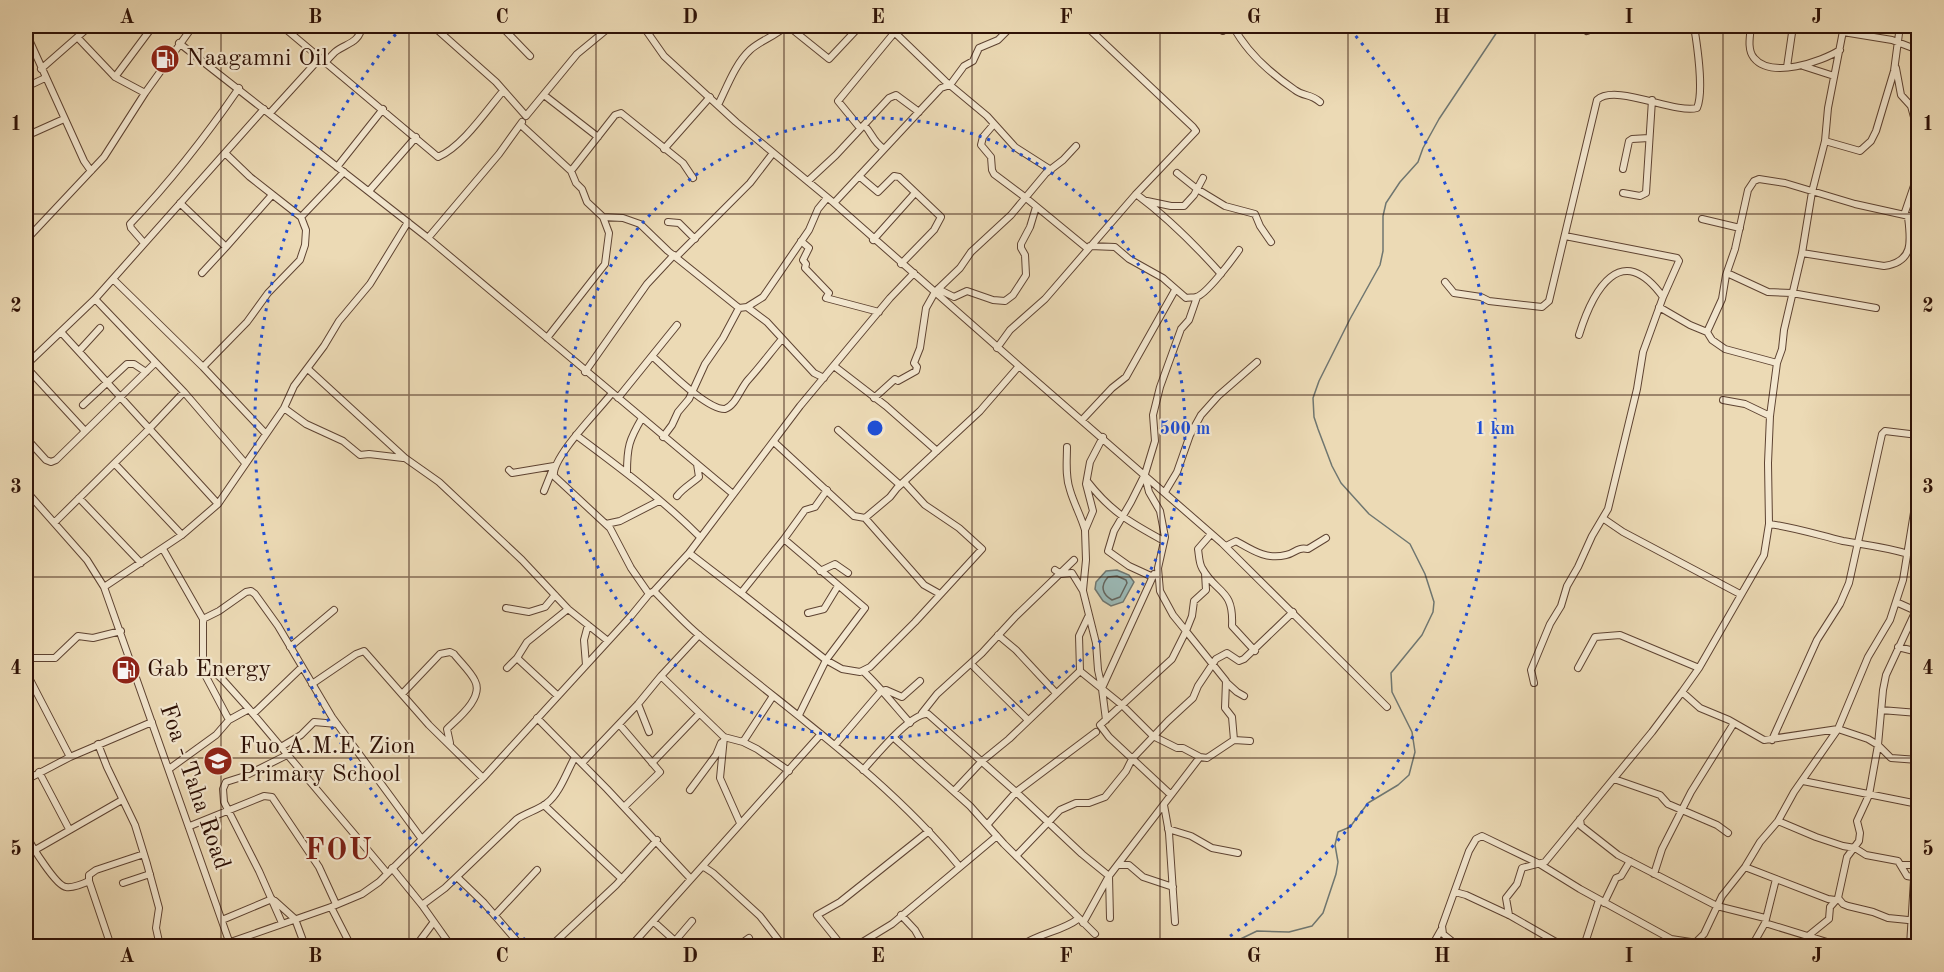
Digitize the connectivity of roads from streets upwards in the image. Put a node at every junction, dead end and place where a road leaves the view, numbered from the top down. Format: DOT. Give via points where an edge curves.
graph roads {
  1 [pos="90,26"];
  2 [pos="153,26"];
  3 [pos="193,26"];
  4 [pos="283,26"];
  5 [pos="362,26"];
  6 [pos="433,26"];
  7 [pos="501,26"];
  8 [pos="611,26"];
  9 [pos="643,26"];
  10 [pos="787,26"];
  11 [pos="860,26"];
  12 [pos="888,26"];
  13 [pos="1012,26"];
  14 [pos="1086,26"];
  15 [pos="1215,26"];
  16 [pos="1230,26"];
  17 [pos="1600,26"];
  18 [pos="1694,26"];
  19 [pos="1751,26"];
  20 [pos="1793,26"];
  21 [pos="1900,26"];
  22 [pos="1844,29"];
  23 [pos="1587,31"];
  24 [pos="894,33"];
  25 [pos="26,36"];
  26 [pos="78,38"];
  27 [pos="1898,42"];
  28 [pos="179,43"];
  29 [pos="1840,50"];
  30 [pos="1918,50"];
  31 [pos="530,56"];
  32 [pos="322,60"];
  33 [pos="1895,64"];
  34 [pos="1803,66"];
  35 [pos="1787,67"];
  36 [pos="41,69"];
  37 [pos="1834,76"];
  38 [pos="115,77"];
  39 [pos="45,78"];
  40 [pos="942,78"];
  41 [pos="950,85"];
  42 [pos="26,87"];
  43 [pos="238,88"];
  44 [pos="941,88"];
  45 [pos="503,91"];
  46 [pos="145,93"];
  47 [pos="544,95"];
  48 [pos="710,98"];
  49 [pos="1652,100"];
  50 [pos="1320,102"];
  51 [pos="718,105"];
  52 [pos="264,109"];
  53 [pos="383,109"];
  54 [pos="919,112"];
  55 [pos="270,113"];
  56 [pos="526,116"];
  57 [pos="64,119"];
  58 [pos="521,124"];
  59 [pos="994,124"];
  60 [pos="862,127"];
  61 [pos="1918,132"];
  62 [pos="26,136"];
  63 [pos="598,137"];
  64 [pos="416,138"];
  65 [pos="1649,138"];
  66 [pos="1825,141"];
  67 [pos="1076,146"];
  68 [pos="664,149"];
  69 [pos="884,149"];
  70 [pos="225,153"];
  71 [pos="773,153"];
  72 [pos="338,167"];
  73 [pos="1623,169"];
  74 [pos="1051,170"];
  75 [pos="91,171"];
  76 [pos="571,171"];
  77 [pos="344,172"];
  78 [pos="1177,173"];
  79 [pos="1918,174"];
  80 [pos="859,176"];
  81 [pos="693,178"];
  82 [pos="1203,178"];
  83 [pos="808,181"];
  84 [pos="1197,189"];
  85 [pos="369,191"];
  86 [pos="1812,192"];
  87 [pos="915,193"];
  88 [pos="1623,193"];
  89 [pos="1136,194"];
  90 [pos="272,195"];
  91 [pos="827,198"];
  92 [pos="1026,198"];
  93 [pos="1145,201"];
  94 [pos="180,203"];
  95 [pos="834,203"];
  96 [pos="1036,207"];
  97 [pos="1906,216"];
  98 [pos="301,217"];
  99 [pos="603,217"];
  100 [pos="1918,218"];
  101 [pos="1702,219"];
  102 [pos="408,222"];
  103 [pos="668,222"];
  104 [pos="1740,228"];
  105 [pos="27,235"];
  106 [pos="1565,236"];
  107 [pos="428,238"];
  108 [pos="695,239"];
  109 [pos="873,240"];
  110 [pos="801,241"];
  111 [pos="1270,242"];
  112 [pos="144,243"];
  113 [pos="226,247"];
  114 [pos="1089,247"];
  115 [pos="1239,250"];
  116 [pos="1802,253"];
  117 [pos="675,256"];
  118 [pos="901,264"];
  119 [pos="202,273"];
  120 [pos="914,273"];
  121 [pos="1221,273"];
  122 [pos="1727,273"];
  123 [pos="113,279"];
  124 [pos="1445,282"];
  125 [pos="936,290"];
  126 [pos="1175,290"];
  127 [pos="1792,293"];
  128 [pos="1197,297"];
  129 [pos="1663,297"];
  130 [pos="95,299"];
  131 [pos="747,307"];
  132 [pos="1659,307"];
  133 [pos="739,308"];
  134 [pos="1876,308"];
  135 [pos="879,312"];
  136 [pos="677,325"];
  137 [pos="100,328"];
  138 [pos="61,332"];
  139 [pos="1707,332"];
  140 [pos="1579,335"];
  141 [pos="547,338"];
  142 [pos="782,339"];
  143 [pos="997,348"];
  144 [pos="79,351"];
  145 [pos="652,356"];
  146 [pos="1257,362"];
  147 [pos="155,363"];
  148 [pos="1777,363"];
  149 [pos="26,366"];
  150 [pos="834,366"];
  151 [pos="1019,366"];
  152 [pos="203,367"];
  153 [pos="308,369"];
  154 [pos="146,372"];
  155 [pos="585,372"];
  156 [pos="824,378"];
  157 [pos="106,382"];
  158 [pos="184,392"];
  159 [pos="692,392"];
  160 [pos="615,396"];
  161 [pos="120,398"];
  162 [pos="874,398"];
  163 [pos="1723,400"];
  164 [pos="83,405"];
  165 [pos="284,408"];
  166 [pos="1770,416"];
  167 [pos="642,418"];
  168 [pos="1082,420"];
  169 [pos="149,429"];
  170 [pos="838,430"];
  171 [pos="85,431"];
  172 [pos="266,434"];
  173 [pos="576,435"];
  174 [pos="1918,435"];
  175 [pos="663,436"];
  176 [pos="1103,437"];
  177 [pos="26,438"];
  178 [pos="774,442"];
  179 [pos="1067,447"];
  180 [pos="937,451"];
  181 [pos="405,458"];
  182 [pos="245,463"];
  183 [pos="115,464"];
  184 [pos="697,464"];
  185 [pos="554,466"];
  186 [pos="509,470"];
  187 [pos="627,473"];
  188 [pos="1145,474"];
  189 [pos="1087,481"];
  190 [pos="902,484"];
  191 [pos="1918,488"];
  192 [pos="827,490"];
  193 [pos="26,491"];
  194 [pos="544,491"];
  195 [pos="1165,492"];
  196 [pos="733,494"];
  197 [pos="677,496"];
  198 [pos="79,498"];
  199 [pos="659,501"];
  200 [pos="218,504"];
  201 [pos="1122,517"];
  202 [pos="865,518"];
  203 [pos="1604,519"];
  204 [pos="55,522"];
  205 [pos="1916,522"];
  206 [pos="606,524"];
  207 [pos="1769,524"];
  208 [pos="1085,530"];
  209 [pos="1211,534"];
  210 [pos="182,535"];
  211 [pos="700,537"];
  212 [pos="1326,538"];
  213 [pos="784,539"];
  214 [pos="1164,541"];
  215 [pos="1857,543"];
  216 [pos="1226,546"];
  217 [pos="163,549"];
  218 [pos="689,553"];
  219 [pos="1908,554"];
  220 [pos="1074,560"];
  221 [pos="141,563"];
  222 [pos="1158,568"];
  223 [pos="820,571"];
  224 [pos="1058,572"];
  225 [pos="848,573"];
  226 [pos="1205,573"];
  227 [pos="1153,577"];
  228 [pos="104,586"];
  229 [pos="838,586"];
  230 [pos="1083,591"];
  231 [pos="652,592"];
  232 [pos="741,593"];
  233 [pos="939,594"];
  234 [pos="1740,594"];
  235 [pos="555,595"];
  236 [pos="1896,602"];
  237 [pos="506,608"];
  238 [pos="568,609"];
  239 [pos="1917,609"];
  240 [pos="334,610"];
  241 [pos="1293,612"];
  242 [pos="808,613"];
  243 [pos="1088,616"];
  244 [pos="203,619"];
  245 [pos="588,625"];
  246 [pos="1186,631"];
  247 [pos="121,632"];
  248 [pos="699,635"];
  249 [pos="998,635"];
  250 [pos="608,641"];
  251 [pos="290,647"];
  252 [pos="1898,647"];
  253 [pos="1255,651"];
  254 [pos="1918,652"];
  255 [pos="26,657"];
  256 [pos="517,658"];
  257 [pos="826,660"];
  258 [pos="204,662"];
  259 [pos="971,664"];
  260 [pos="1212,664"];
  261 [pos="586,665"];
  262 [pos="301,668"];
  263 [pos="507,668"];
  264 [pos="1578,668"];
  265 [pos="1699,668"];
  266 [pos="863,671"];
  267 [pos="1080,671"];
  268 [pos="26,672"];
  269 [pos="661,676"];
  270 [pos="920,681"];
  271 [pos="1226,681"];
  272 [pos="1534,682"];
  273 [pos="312,684"];
  274 [pos="1102,688"];
  275 [pos="883,690"];
  276 [pos="1682,692"];
  277 [pos="1056,693"];
  278 [pos="402,694"];
  279 [pos="558,696"];
  280 [pos="773,696"];
  281 [pos="1244,696"];
  282 [pos="638,704"];
  283 [pos="1122,705"];
  284 [pos="1387,707"];
  285 [pos="1881,710"];
  286 [pos="251,712"];
  287 [pos="1918,713"];
  288 [pos="699,714"];
  289 [pos="922,714"];
  290 [pos="799,715"];
  291 [pos="537,718"];
  292 [pos="229,720"];
  293 [pos="1028,720"];
  294 [pos="1106,720"];
  295 [pos="152,722"];
  296 [pos="910,723"];
  297 [pos="1734,723"];
  298 [pos="337,724"];
  299 [pos="619,724"];
  300 [pos="1838,729"];
  301 [pos="649,732"];
  302 [pos="1096,732"];
  303 [pos="821,734"];
  304 [pos="1153,736"];
  305 [pos="723,737"];
  306 [pos="893,737"];
  307 [pos="1234,740"];
  308 [pos="1772,740"];
  309 [pos="1250,741"];
  310 [pos="743,742"];
  311 [pos="98,744"];
  312 [pos="450,744"];
  313 [pos="835,745"];
  314 [pos="1878,745"];
  315 [pos="281,747"];
  316 [pos="287,755"];
  317 [pos="69,757"];
  318 [pos="575,757"];
  319 [pos="1200,757"];
  320 [pos="1132,759"];
  321 [pos="982,760"];
  322 [pos="1918,760"];
  323 [pos="582,763"];
  324 [pos="652,763"];
  325 [pos="169,769"];
  326 [pos="863,770"];
  327 [pos="789,771"];
  328 [pos="39,772"];
  329 [pos="483,778"];
  330 [pos="1614,779"];
  331 [pos="26,780"];
  332 [pos="1803,781"];
  333 [pos="690,790"];
  334 [pos="954,791"];
  335 [pos="1016,792"];
  336 [pos="1170,794"];
  337 [pos="1869,795"];
  338 [pos="122,800"];
  339 [pos="1164,804"];
  340 [pos="1918,804"];
  341 [pos="544,806"];
  342 [pos="624,807"];
  343 [pos="229,810"];
  344 [pos="1682,811"];
  345 [pos="1580,819"];
  346 [pos="1779,821"];
  347 [pos="1048,822"];
  348 [pos="740,823"];
  349 [pos="987,825"];
  350 [pos="190,826"];
  351 [pos="69,829"];
  352 [pos="1168,829"];
  353 [pos="929,831"];
  354 [pos="1728,833"];
  355 [pos="26,835"];
  356 [pos="997,836"];
  357 [pos="421,838"];
  358 [pos="657,840"];
  359 [pos="1855,848"];
  360 [pos="35,849"];
  361 [pos="1238,853"];
  362 [pos="144,854"];
  363 [pos="1016,856"];
  364 [pos="1630,861"];
  365 [pos="1538,863"];
  366 [pos="1118,865"];
  367 [pos="1902,865"];
  368 [pos="1918,865"];
  369 [pos="959,866"];
  370 [pos="704,867"];
  371 [pos="1745,867"];
  372 [pos="537,870"];
  373 [pos="389,871"];
  374 [pos="150,874"];
  375 [pos="1654,874"];
  376 [pos="1109,876"];
  377 [pos="457,877"];
  378 [pos="1916,878"];
  379 [pos="622,879"];
  380 [pos="691,879"];
  381 [pos="1776,879"];
  382 [pos="89,881"];
  383 [pos="123,883"];
  384 [pos="1173,887"];
  385 [pos="1455,892"];
  386 [pos="272,899"];
  387 [pos="1836,899"];
  388 [pos="1601,902"];
  389 [pos="334,905"];
  390 [pos="422,905"];
  391 [pos="1717,906"];
  392 [pos="495,915"];
  393 [pos="901,915"];
  394 [pos="1509,915"];
  395 [pos="1110,918"];
  396 [pos="295,919"];
  397 [pos="222,920"];
  398 [pos="1765,920"];
  399 [pos="692,921"];
  400 [pos="1081,921"];
  401 [pos="1915,921"];
  402 [pos="654,922"];
  403 [pos="1175,922"];
  404 [pos="282,923"];
  405 [pos="433,923"];
  406 [pos="1442,930"];
  407 [pos="1095,934"];
  408 [pos="1808,936"];
  409 [pos="749,938"];
  410 [pos="867,940"];
  411 [pos="160,944"];
  412 [pos="674,944"];
  413 [pos="1825,944"];
  414 [pos="230,945"];
  415 [pos="1694,945"];
  416 [pos="111,946"];
  417 [pos="167,946"];
  418 [pos="219,946"];
  419 [pos="305,946"];
  420 [pos="351,946"];
  421 [pos="416,946"];
  422 [pos="451,946"];
  423 [pos="521,946"];
  424 [pos="551,946"];
  425 [pos="632,946"];
  426 [pos="738,946"];
  427 [pos="783,946"];
  428 [pos="842,946"];
  429 [pos="855,946"];
  430 [pos="872,946"];
  431 [pos="924,946"];
  432 [pos="1021,946"];
  433 [pos="1432,946"];
  434 [pos="1458,946"];
  435 [pos="1563,946"];
  436 [pos="1584,946"];
  437 [pos="1717,946"];
  438 [pos="1752,946"];
  439 [pos="1840,946"];
  440 [pos="1910,946"];
  1 -- 26 [label="street"];
  2 -- 38 [label="street"];
  3 -- 28 [label="street"];
  4 -- 32 [label="street"];
  5 -- 32 [label="street" via="352,43"];
  6 -- 45 [label="street"];
  7 -- 31 [label="street"];
  8 -- 47 [label="street" via="578,54"];
  9 -- 48 [label="street" via="664,56"];
  10 -- 11 [label="street" via="829,59"];
  10 -- 51 [label="street" via="742,58"];
  12 -- 24 [label="street"];
  13 -- 41 [label="street" via="998,40 979,48 973,61 964,66"];
  14 -- 89 [label="street" via="1196,131"];
  15 -- 16 [label="street" via="1223,31"];
  16 -- 50 [label="street" via="1263,65 1296,92 1311,94"];
  17 -- 23 [label="street"];
  18 -- 49 [label="street" via="1699,93 1696,108"];
  19 -- 35 [label="street" via="1750,49 1754,59"];
  20 -- 35 [label="street"];
  21 -- 27 [label="street"];
  22 -- 27 [label="street"];
  22 -- 29 [label="street"];
  24 -- 40 [label="street"];
  24 -- 60 [label="street" via="838,101"];
  25 -- 36 [label="street"];
  26 -- 36 [label="street"];
  26 -- 38 [label="street"];
  27 -- 30 [label="street"];
  27 -- 33 [label="street"];
  28 -- 43 [label="street"];
  28 -- 46 [label="street"];
  29 -- 34 [label="street"];
  29 -- 37 [label="street"];
  32 -- 53 [label="street"];
  32 -- 55 [label="street"];
  33 -- 61 [label="street" via="1901,95 1911,106"];
  33 -- 66 [label="street" via="1876,132 1863,150"];
  34 -- 35 [label="street"];
  34 -- 37 [label="street"];
  36 -- 39 [label="street"];
  37 -- 66 [label="street"];
  38 -- 46 [label="street"];
  39 -- 42 [label="street"];
  39 -- 57 [label="street"];
  40 -- 41 [label="street"];
  40 -- 44 [label="street"];
  41 -- 44 [label="street"];
  41 -- 59 [label="street"];
  43 -- 52 [label="street"];
  43 -- 112 [label="street" via="130,224"];
  44 -- 54 [label="street"];
  45 -- 56 [label="street"];
  45 -- 64 [label="street" via="441,157"];
  46 -- 75 [label="street"];
  47 -- 56 [label="street"];
  47 -- 63 [label="street"];
  48 -- 51 [label="street"];
  48 -- 68 [label="street"];
  49 -- 65 [label="street"];
  49 -- 106 [label="street" via="1606,95 1597,100"];
  51 -- 71 [label="street"];
  52 -- 55 [label="street"];
  52 -- 70 [label="street"];
  53 -- 64 [label="street"];
  53 -- 72 [label="street"];
  54 -- 60 [label="street" via="892,96"];
  54 -- 69 [label="street"];
  55 -- 72 [label="street"];
  56 -- 58 [label="street"];
  57 -- 62 [label="street"];
  57 -- 75 [label="street"];
  58 -- 76 [label="street"];
  58 -- 107 [label="street"];
  59 -- 74 [label="street" via="1015,147"];
  59 -- 92 [label="street" via="981,145 991,157 992,170 1000,181"];
  60 -- 69 [label="street"];
  60 -- 83 [label="street"];
  63 -- 68 [label="street" via="621,113"];
  63 -- 76 [label="street"];
  64 -- 85 [label="street"];
  65 -- 73 [label="street" via="1629,141"];
  65 -- 88 [label="street" via="1646,193"];
  66 -- 86 [label="street"];
  67 -- 74 [label="street"];
  68 -- 81 [label="street"];
  69 -- 80 [label="street"];
  70 -- 90 [label="street"];
  70 -- 94 [label="street"];
  71 -- 83 [label="street"];
  71 -- 108 [label="street" via="750,183"];
  72 -- 77 [label="street"];
  74 -- 92 [label="street"];
  75 -- 105 [label="street"];
  76 -- 99 [label="street" via="587,202"];
  77 -- 85 [label="street"];
  77 -- 98 [label="street"];
  78 -- 84 [label="street"];
  79 -- 97 [label="street"];
  80 -- 87 [label="street" via="878,192 894,176 899,177"];
  80 -- 95 [label="street"];
  82 -- 84 [label="street"];
  83 -- 91 [label="street"];
  84 -- 93 [label="street" via="1184,206"];
  84 -- 111 [label="street" via="1225,206 1255,214"];
  85 -- 102 [label="street"];
  86 -- 97 [label="street"];
  86 -- 104 [label="street" via="1785,183 1752,182"];
  86 -- 116 [label="street"];
  87 -- 109 [label="street"];
  87 -- 118 [label="street" via="941,220"];
  89 -- 93 [label="street"];
  89 -- 114 [label="street"];
  90 -- 98 [label="street"];
  90 -- 113 [label="street"];
  91 -- 95 [label="street"];
  91 -- 110 [label="street"];
  92 -- 96 [label="street"];
  92 -- 125 [label="street"];
  93 -- 121 [label="street"];
  94 -- 112 [label="street"];
  94 -- 113 [label="street"];
  95 -- 109 [label="street"];
  96 -- 114 [label="street"];
  96 -- 125 [label="street" via="1021,244 1026,275 1010,298 993,300 967,291 954,297"];
  97 -- 100 [label="street"];
  97 -- 116 [label="street" via="1910,247 1895,265"];
  98 -- 152 [label="street" via="306,230 300,260"];
  99 -- 117 [label="street" via="634,220"];
  99 -- 141 [label="street" via="609,233 605,264"];
  101 -- 104 [label="street"];
  102 -- 107 [label="street"];
  102 -- 153 [label="street" via="370,284 339,321"];
  103 -- 108 [label="street" via="679,223"];
  104 -- 122 [label="street"];
  106 -- 124 [label="street" via="1549,301 1542,307 1454,293"];
  106 -- 129 [label="street" via="1677,258"];
  107 -- 141 [label="street"];
  108 -- 117 [label="street"];
  109 -- 118 [label="street"];
  110 -- 131 [label="street" via="763,297"];
  110 -- 135 [label="street" via="809,248 803,260 805,268 829,293 826,298"];
  112 -- 123 [label="street"];
  113 -- 119 [label="street"];
  114 -- 126 [label="street" via="1115,247"];
  114 -- 143 [label="street"];
  115 -- 121 [label="street"];
  116 -- 127 [label="street"];
  117 -- 133 [label="street"];
  117 -- 155 [label="street" via="647,284"];
  118 -- 120 [label="street"];
  120 -- 125 [label="street"];
  120 -- 135 [label="street"];
  121 -- 128 [label="street"];
  122 -- 127 [label="street" via="1758,289"];
  122 -- 139 [label="street" via="1722,299"];
  123 -- 130 [label="street"];
  123 -- 152 [label="street"];
  125 -- 143 [label="street"];
  125 -- 162 [label="street" via="925,313 914,363 916,371 894,380"];
  126 -- 128 [label="street" via="1186,297"];
  126 -- 168 [label="street" via="1126,377"];
  127 -- 134 [label="street"];
  127 -- 148 [label="street"];
  128 -- 188 [label="street" via="1189,320 1180,329 1160,387 1153,415 1155,441"];
  129 -- 132 [label="street"];
  129 -- 140 [label="street" via="1644,276 1629,271 1616,274 1592,300"];
  130 -- 138 [label="street"];
  130 -- 147 [label="street"];
  131 -- 133 [label="street"];
  131 -- 142 [label="street"];
  132 -- 139 [label="street"];
  132 -- 203 [label="street" via="1643,352"];
  133 -- 159 [label="street"];
  135 -- 150 [label="street"];
  136 -- 145 [label="street"];
  137 -- 144 [label="street"];
  138 -- 144 [label="street"];
  138 -- 149 [label="street"];
  139 -- 148 [label="street" via="1725,349"];
  141 -- 155 [label="street"];
  142 -- 156 [label="street" via="805,365"];
  142 -- 159 [label="street" via="728,408 719,410"];
  143 -- 151 [label="street"];
  144 -- 157 [label="street"];
  145 -- 159 [label="street"];
  145 -- 160 [label="street"];
  146 -- 195 [label="street" via="1201,415"];
  147 -- 154 [label="street"];
  147 -- 158 [label="street"];
  148 -- 166 [label="street"];
  149 -- 171 [label="street"];
  150 -- 156 [label="street"];
  150 -- 162 [label="street"];
  151 -- 168 [label="street"];
  151 -- 180 [label="street" via="980,411"];
  152 -- 172 [label="street"];
  153 -- 165 [label="street" via="294,386"];
  153 -- 181 [label="street"];
  154 -- 157 [label="street" via="130,363"];
  154 -- 161 [label="street"];
  155 -- 160 [label="street"];
  156 -- 178 [label="street"];
  157 -- 161 [label="street"];
  157 -- 164 [label="street"];
  158 -- 169 [label="street"];
  158 -- 182 [label="street"];
  159 -- 175 [label="street"];
  160 -- 167 [label="street"];
  160 -- 173 [label="street"];
  161 -- 169 [label="street"];
  161 -- 171 [label="street"];
  162 -- 180 [label="street"];
  163 -- 166 [label="street" via="1745,404"];
  165 -- 172 [label="street"];
  165 -- 181 [label="street" via="360,455"];
  166 -- 207 [label="street"];
  167 -- 175 [label="street"];
  167 -- 187 [label="street" via="627,451"];
  168 -- 176 [label="street"];
  169 -- 183 [label="street"];
  169 -- 200 [label="street"];
  170 -- 190 [label="street"];
  171 -- 177 [label="street" via="51,462"];
  172 -- 182 [label="street"];
  173 -- 185 [label="street"];
  173 -- 187 [label="street"];
  174 -- 215 [label="street" via="1885,431 1882,434"];
  175 -- 184 [label="street"];
  176 -- 188 [label="street"];
  176 -- 189 [label="street" via="1090,462"];
  178 -- 192 [label="street"];
  178 -- 196 [label="street"];
  179 -- 208 [label="street" via="1070,490"];
  180 -- 190 [label="street"];
  181 -- 235 [label="street" via="439,482"];
  182 -- 200 [label="street"];
  183 -- 198 [label="street"];
  183 -- 210 [label="street"];
  184 -- 196 [label="street"];
  184 -- 197 [label="street" via="699,477"];
  185 -- 186 [label="street" via="512,473"];
  185 -- 194 [label="street"];
  185 -- 206 [label="street" via="554,476"];
  187 -- 199 [label="street"];
  188 -- 195 [label="street"];
  188 -- 201 [label="street"];
  188 -- 214 [label="street" via="1149,492 1160,511"];
  189 -- 201 [label="street"];
  189 -- 208 [label="street" via="1093,511"];
  190 -- 202 [label="street"];
  190 -- 233 [label="street" via="982,549"];
  191 -- 205 [label="street"];
  192 -- 202 [label="street" via="854,516"];
  192 -- 213 [label="street" via="815,507 805,510"];
  193 -- 204 [label="street, Foa - Taha Road"];
  195 -- 209 [label="street"];
  196 -- 211 [label="street"];
  198 -- 204 [label="street"];
  198 -- 221 [label="street"];
  199 -- 206 [label="street" via="620,522"];
  199 -- 211 [label="street"];
  200 -- 210 [label="street"];
  201 -- 214 [label="street"];
  201 -- 227 [label="street" via="1108,551"];
  202 -- 233 [label="street" via="924,585"];
  203 -- 234 [label="street"];
  203 -- 272 [label="street" via="1550,624 1531,670"];
  204 -- 228 [label="street, Foa - Taha Road"];
  205 -- 219 [label="street"];
  206 -- 231 [label="street" via="614,532 631,568"];
  207 -- 215 [label="street"];
  207 -- 234 [label="street" via="1764,555"];
  208 -- 230 [label="street"];
  209 -- 216 [label="street"];
  209 -- 226 [label="street" via="1198,549"];
  210 -- 217 [label="street"];
  211 -- 218 [label="street"];
  212 -- 216 [label="street" via="1308,549 1267,557 1236,541"];
  213 -- 223 [label="street"];
  213 -- 232 [label="street"];
  214 -- 222 [label="street"];
  215 -- 219 [label="street"];
  215 -- 308 [label="street" via="1849,583 1840,604 1817,640"];
  216 -- 241 [label="street"];
  217 -- 221 [label="street"];
  217 -- 244 [label="street"];
  218 -- 231 [label="street"];
  218 -- 232 [label="street"];
  219 -- 236 [label="street"];
  220 -- 224 [label="street"];
  221 -- 228 [label="street"];
  222 -- 227 [label="street"];
  222 -- 246 [label="street" via="1160,591"];
  223 -- 225 [label="street" via="835,564"];
  223 -- 229 [label="street"];
  224 -- 230 [label="street" via="1072,573"];
  224 -- 249 [label="street"];
  226 -- 246 [label="street" via="1206,590 1194,601"];
  226 -- 253 [label="street" via="1228,598 1232,626"];
  227 -- 274 [label="street"];
  228 -- 247 [label="street, Foa - Taha Road"];
  229 -- 242 [label="street" via="824,609"];
  229 -- 257 [label="street" via="864,608"];
  230 -- 243 [label="street"];
  231 -- 248 [label="street"];
  231 -- 250 [label="street"];
  232 -- 257 [label="street"];
  233 -- 266 [label="street"];
  234 -- 265 [label="street"];
  235 -- 237 [label="street" via="545,608 529,612"];
  235 -- 238 [label="street"];
  236 -- 239 [label="street"];
  236 -- 300 [label="street"];
  238 -- 245 [label="street"];
  238 -- 256 [label="street" via="527,642"];
  239 -- 252 [label="street"];
  240 -- 251 [label="street"];
  241 -- 253 [label="street"];
  241 -- 284 [label="street"];
  243 -- 267 [label="street" via="1079,636"];
  243 -- 274 [label="street"];
  244 -- 251 [label="street" via="251,591"];
  244 -- 258 [label="street"];
  245 -- 250 [label="street"];
  245 -- 261 [label="street" via="584,640"];
  246 -- 260 [label="street"];
  246 -- 283 [label="street" via="1172,658"];
  247 -- 255 [label="street" via="93,638 78,636 55,658"];
  247 -- 295 [label="street, Foa - Taha Road"];
  248 -- 269 [label="street"];
  248 -- 280 [label="street"];
  249 -- 259 [label="street"];
  249 -- 277 [label="street"];
  250 -- 261 [label="street"];
  251 -- 262 [label="street"];
  252 -- 254 [label="street"];
  252 -- 285 [label="street" via="1884,682"];
  253 -- 260 [label="street" via="1239,661 1227,653"];
  256 -- 263 [label="street"];
  256 -- 279 [label="street"];
  257 -- 266 [label="street" via="847,671"];
  257 -- 290 [label="street"];
  258 -- 286 [label="street"];
  258 -- 292 [label="street" via="206,678"];
  259 -- 289 [label="street" via="937,694"];
  259 -- 293 [label="street"];
  260 -- 271 [label="street"];
  260 -- 304 [label="street" via="1193,698"];
  261 -- 279 [label="street"];
  262 -- 273 [label="street"];
  262 -- 286 [label="street"];
  264 -- 265 [label="street" via="1595,637 1620,635"];
  265 -- 276 [label="street"];
  266 -- 275 [label="street"];
  267 -- 274 [label="street"];
  267 -- 277 [label="street"];
  268 -- 317 [label="street"];
  269 -- 282 [label="street"];
  269 -- 288 [label="street"];
  270 -- 275 [label="street" via="902,697"];
  271 -- 281 [label="street"];
  271 -- 307 [label="street" via="1225,708 1232,717"];
  273 -- 278 [label="street" via="362,651"];
  273 -- 298 [label="street"];
  274 -- 283 [label="street"];
  274 -- 294 [label="street"];
  275 -- 296 [label="street"];
  275 -- 313 [label="street"];
  276 -- 297 [label="street" via="1700,708"];
  276 -- 330 [label="street"];
  277 -- 293 [label="street"];
  278 -- 312 [label="street"];
  278 -- 312 [label="street" via="440,654 454,654 477,683 477,689 469,706 447,729"];
  279 -- 291 [label="street"];
  280 -- 290 [label="street"];
  280 -- 310 [label="street"];
  282 -- 299 [label="street"];
  282 -- 301 [label="street"];
  283 -- 294 [label="street"];
  283 -- 304 [label="street"];
  285 -- 287 [label="street"];
  285 -- 314 [label="street"];
  286 -- 292 [label="street"];
  286 -- 315 [label="street"];
  288 -- 305 [label="street"];
  288 -- 324 [label="street"];
  289 -- 296 [label="street"];
  289 -- 321 [label="street" via="932,716"];
  290 -- 303 [label="street"];
  291 -- 318 [label="street"];
  291 -- 329 [label="street"];
  292 -- 325 [label="street" via="216,735"];
  293 -- 321 [label="street"];
  294 -- 320 [label="street" via="1100,725"];
  295 -- 311 [label="street"];
  295 -- 325 [label="street, Foa - Taha Road"];
  296 -- 306 [label="street"];
  297 -- 308 [label="street" via="1759,738"];
  297 -- 344 [label="street"];
  298 -- 315 [label="street" via="314,722"];
  298 -- 357 [label="street"];
  299 -- 323 [label="street"];
  299 -- 324 [label="street"];
  300 -- 308 [label="street"];
  300 -- 314 [label="street"];
  300 -- 332 [label="street"];
  302 -- 335 [label="street"];
  303 -- 313 [label="street"];
  303 -- 327 [label="street"];
  304 -- 319 [label="street"];
  304 -- 320 [label="street"];
  305 -- 310 [label="street"];
  305 -- 333 [label="street" via="716,755"];
  305 -- 348 [label="street" via="720,778"];
  306 -- 326 [label="street"];
  306 -- 334 [label="street"];
  307 -- 309 [label="street"];
  307 -- 319 [label="street" via="1207,758"];
  310 -- 327 [label="street"];
  311 -- 317 [label="street"];
  311 -- 338 [label="street"];
  312 -- 329 [label="street"];
  313 -- 326 [label="street"];
  314 -- 322 [label="street" via="1891,758"];
  314 -- 337 [label="street"];
  315 -- 316 [label="street"];
  316 -- 343 [label="street" via="226,782 224,802"];
  316 -- 373 [label="street"];
  317 -- 328 [label="street"];
  318 -- 323 [label="street"];
  318 -- 341 [label="street" via="554,797"];
  319 -- 336 [label="street"];
  320 -- 336 [label="street"];
  320 -- 347 [label="street" via="1105,797 1060,810"];
  321 -- 334 [label="street"];
  321 -- 335 [label="street"];
  323 -- 342 [label="street"];
  324 -- 342 [label="street" via="660,772"];
  325 -- 350 [label="street, Foa - Taha Road"];
  326 -- 353 [label="street"];
  327 -- 348 [label="street"];
  328 -- 331 [label="street"];
  328 -- 351 [label="street"];
  329 -- 357 [label="street"];
  330 -- 344 [label="street" via="1660,795"];
  330 -- 345 [label="street"];
  332 -- 337 [label="street"];
  332 -- 346 [label="street"];
  334 -- 349 [label="street"];
  335 -- 347 [label="street"];
  335 -- 349 [label="street"];
  336 -- 339 [label="street"];
  337 -- 340 [label="street"];
  337 -- 359 [label="street" via="1857,821 1860,832"];
  338 -- 351 [label="street"];
  338 -- 362 [label="street"];
  339 -- 352 [label="street"];
  339 -- 366 [label="street"];
  341 -- 377 [label="street" via="517,819"];
  341 -- 379 [label="street"];
  342 -- 358 [label="street"];
  343 -- 350 [label="street"];
  343 -- 386 [label="street"];
  343 -- 389 [label="street" via="264,796 272,797 319,867"];
  344 -- 354 [label="street"];
  344 -- 375 [label="street"];
  345 -- 364 [label="street" via="1581,826"];
  345 -- 365 [label="street" via="1545,862"];
  346 -- 359 [label="street"];
  346 -- 371 [label="street"];
  347 -- 363 [label="street"];
  347 -- 376 [label="street"];
  348 -- 370 [label="street"];
  349 -- 356 [label="street"];
  350 -- 397 [label="street, Foa - Taha Road"];
  351 -- 360 [label="street"];
  352 -- 361 [label="street" via="1212,848"];
  352 -- 384 [label="street"];
  353 -- 369 [label="street"];
  353 -- 428 [label="street" via="840,902 817,915"];
  355 -- 360 [label="street"];
  356 -- 363 [label="street"];
  356 -- 369 [label="street"];
  357 -- 373 [label="street"];
  358 -- 379 [label="street"];
  358 -- 380 [label="street"];
  359 -- 367 [label="street"];
  359 -- 387 [label="street" via="1848,854"];
  360 -- 382 [label="street" via="62,885"];
  362 -- 374 [label="street"];
  362 -- 382 [label="street" via="96,870"];
  363 -- 400 [label="street"];
  364 -- 375 [label="street"];
  364 -- 388 [label="street"];
  365 -- 385 [label="street" via="1480,837 1469,851"];
  365 -- 388 [label="street"];
  365 -- 394 [label="street" via="1522,868 1517,884 1506,898"];
  366 -- 376 [label="street"];
  366 -- 384 [label="street" via="1129,865 1143,876"];
  367 -- 368 [label="street"];
  367 -- 378 [label="street" via="1907,876"];
  369 -- 393 [label="street"];
  370 -- 380 [label="street"];
  370 -- 427 [label="street" via="760,916"];
  371 -- 381 [label="street"];
  371 -- 391 [label="street"];
  372 -- 392 [label="street"];
  373 -- 389 [label="street" via="370,889"];
  373 -- 390 [label="street"];
  374 -- 383 [label="street"];
  374 -- 411 [label="street" via="159,908 156,928"];
  375 -- 391 [label="street"];
  376 -- 395 [label="street"];
  376 -- 400 [label="street"];
  377 -- 390 [label="street"];
  377 -- 392 [label="street"];
  378 -- 401 [label="street"];
  379 -- 424 [label="street"];
  380 -- 402 [label="street"];
  381 -- 387 [label="street"];
  381 -- 398 [label="street"];
  382 -- 416 [label="street"];
  384 -- 403 [label="street"];
  385 -- 394 [label="street"];
  385 -- 406 [label="street"];
  386 -- 396 [label="street"];
  386 -- 397 [label="street"];
  386 -- 404 [label="street"];
  387 -- 401 [label="street" via="1888,918"];
  387 -- 408 [label="street" via="1827,921"];
  388 -- 415 [label="street" via="1671,939"];
  388 -- 436 [label="street"];
  389 -- 396 [label="street"];
  389 -- 420 [label="street"];
  390 -- 405 [label="street"];
  391 -- 398 [label="street"];
  391 -- 415 [label="street" via="1704,934"];
  392 -- 423 [label="street"];
  393 -- 410 [label="street"];
  393 -- 431 [label="street"];
  394 -- 435 [label="street"];
  396 -- 404 [label="street"];
  396 -- 419 [label="street"];
  397 -- 414 [label="street, Foa - Taha Road"];
  398 -- 408 [label="street"];
  398 -- 438 [label="street"];
  399 -- 412 [label="street"];
  400 -- 407 [label="street"];
  400 -- 432 [label="street"];
  401 -- 440 [label="street"];
  402 -- 412 [label="street"];
  402 -- 425 [label="street"];
  404 -- 414 [label="street"];
  405 -- 421 [label="street"];
  405 -- 422 [label="street"];
  406 -- 433 [label="street"];
  406 -- 434 [label="street"];
  408 -- 413 [label="street"];
  409 -- 426 [label="street"];
  410 -- 429 [label="street"];
  410 -- 430 [label="street"];
  411 -- 417 [label="street"];
  413 -- 439 [label="street"];
  414 -- 418 [label="street"];
  415 -- 437 [label="street"];
}
